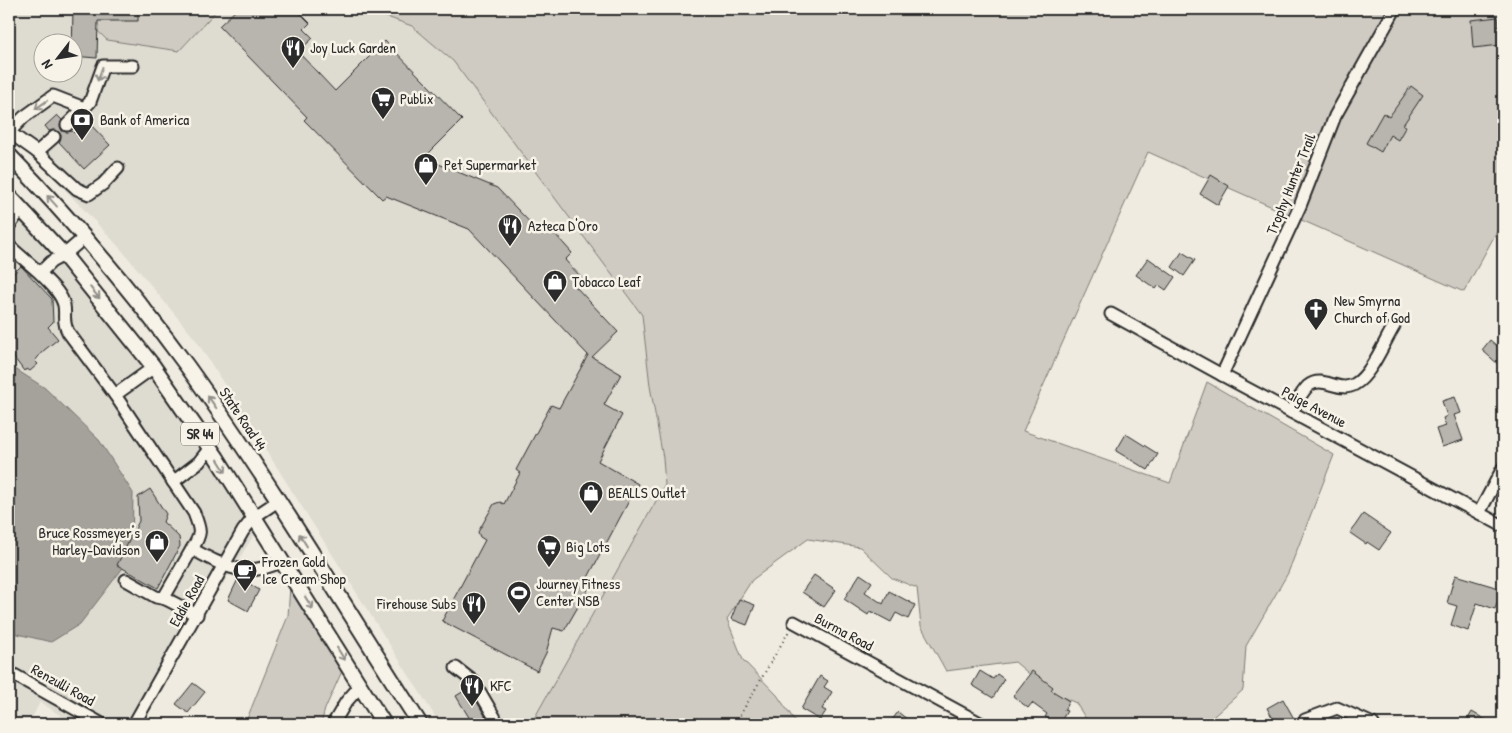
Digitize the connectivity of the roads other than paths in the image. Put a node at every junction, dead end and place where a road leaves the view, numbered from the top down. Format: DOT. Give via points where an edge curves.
graph roads {
  1 [pos="1395,9"];
  2 [pos="133,66"];
  3 [pos="84,108"];
  4 [pos="66,125"];
  5 [pos="54,136"];
  6 [pos="37,152"];
  7 [pos="9,155"];
  8 [pos="9,161"];
  9 [pos="22,168"];
  10 [pos="118,168"];
  11 [pos="9,196"];
  12 [pos="21,209"];
  13 [pos="9,226"];
  14 [pos="85,237"];
  15 [pos="9,246"];
  16 [pos="64,256"];
  17 [pos="40,273"];
  18 [pos="1112,314"];
  19 [pos="1394,326"];
  20 [pos="154,367"];
  21 [pos="1222,375"];
  22 [pos="115,395"];
  23 [pos="1291,412"];
  24 [pos="210,448"];
  25 [pos="1503,468"];
  26 [pos="173,482"];
  27 [pos="278,501"];
  28 [pos="1479,512"];
  29 [pos="254,517"];
  30 [pos="1503,526"];
  31 [pos="192,550"];
  32 [pos="282,561"];
  33 [pos="223,566"];
  34 [pos="126,580"];
  35 [pos="166,599"];
  36 [pos="197,615"];
  37 [pos="794,622"];
  38 [pos="456,668"];
  39 [pos="9,672"];
  40 [pos="361,685"];
  41 [pos="1305,720"];
  42 [pos="102,724"];
  43 [pos="134,724"];
  44 [pos="333,724"];
  45 [pos="384,724"];
  46 [pos="420,724"];
  47 [pos="493,724"];
  48 [pos="982,724"];
  49 [pos="1373,724"];
  1 -- 21 [label="street, Trophy Hunter Trail" via="1335,116 1300,206"];
  2 -- 3 [label="street, one-way" via="103,66 90,102"];
  3 -- 4 [label="street"];
  3 -- 6 [label="street, one-way" via="54,96 24,117 10,132"];
  5 -- 6 [label="street"];
  6 -- 10 [label="street" via="77,189 89,194 104,184"];
  7 -- 9 [label="main road, State Road 44 / SR 44"];
  8 -- 9 [label="main road"];
  14 -- 9 [label="main road, State Road 44 / SR 44, one-way"];
  11 -- 12 [label="main road, SR 44"];
  12 -- 13 [label="street"];
  12 -- 16 [label="main road, SR 44"];
  14 -- 16 [label="street"];
  27 -- 14 [label="main road, State Road 44 / SR 44, one-way" via="186,366"];
  15 -- 17 [label="street"];
  16 -- 17 [label="street" via="51,262"];
  16 -- 20 [label="main road, SR 44, one-way"];
  17 -- 22 [label="street" via="64,304 64,325 68,332"];
  18 -- 21 [label="street, Paige Avenue"];
  19 -- 23 [label="street" via="1366,375 1356,384 1340,387 1320,380 1315,382 1307,387"];
  20 -- 22 [label="street"];
  20 -- 24 [label="main road, SR 44"];
  21 -- 23 [label="street, Paige Avenue"];
  22 -- 26 [label="street"];
  23 -- 28 [label="street, Paige Avenue"];
  24 -- 26 [label="street" via="199,462"];
  24 -- 29 [label="main road, SR 44, one-way"];
  25 -- 28 [label="street"];
  26 -- 31 [label="street" via="194,513 201,531"];
  27 -- 29 [label="street, Eddie Road"];
  46 -- 27 [label="main road, State Road 44 / SR 44, one-way"];
  28 -- 30 [label="street, Paige Avenue"];
  29 -- 32 [label="main road, SR 44"];
  29 -- 33 [label="street, Eddie Road"];
  31 -- 33 [label="street"];
  31 -- 35 [label="street"];
  32 -- 33 [label="street" via="267,569"];
  32 -- 40 [label="main road, SR 44, one-way"];
  33 -- 36 [label="street, Eddie Road"];
  34 -- 35 [label="street"];
  35 -- 36 [label="street"];
  36 -- 43 [label="street, Eddie Road"];
  37 -- 48 [label="street, Burma Road"];
  38 -- 47 [label="street" via="474,682 495,718"];
  39 -- 42 [label="street, Renzulli Road"];
  40 -- 44 [label="street"];
  40 -- 45 [label="main road, SR 44"];
  41 -- 49 [label="street" via="1337,708"];
}
